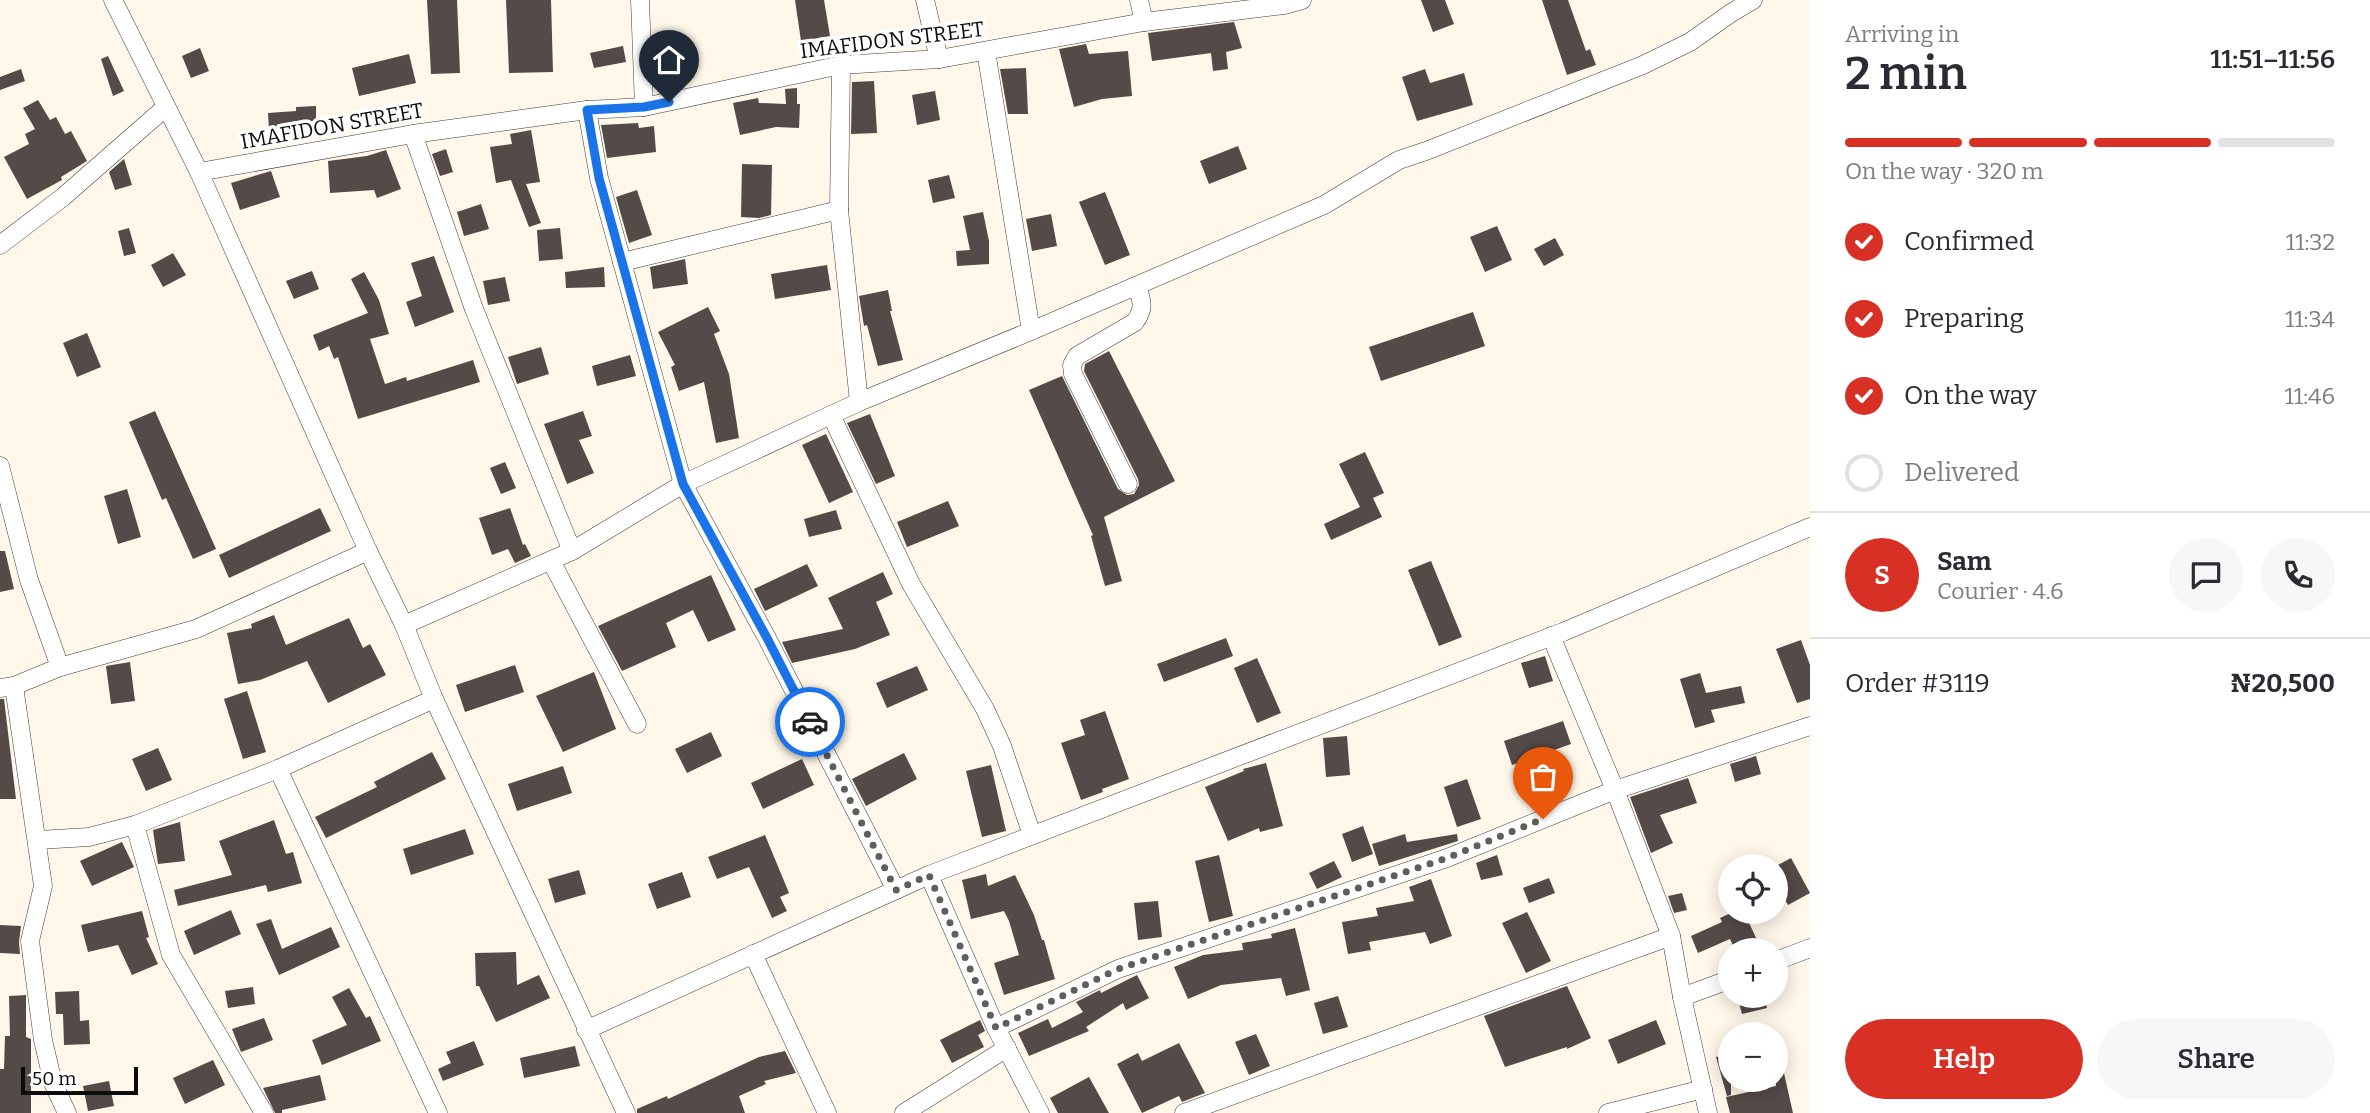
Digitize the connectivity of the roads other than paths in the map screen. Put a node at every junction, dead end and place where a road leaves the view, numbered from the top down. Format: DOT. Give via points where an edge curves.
graph roads {
  1 [pos="113,0"];
  2 [pos="640,0"];
  3 [pos="925,0"];
  4 [pos="1139,0"];
  5 [pos="1302,0"];
  6 [pos="1753,0"];
  7 [pos="1144,22"];
  8 [pos="986,51"];
  9 [pos="939,59"];
  10 [pos="841,65"];
  11 [pos="166,107"];
  12 [pos="644,107"];
  13 [pos="587,110"];
  14 [pos="413,134"];
  15 [pos="199,172"];
  16 [pos="839,210"];
  17 [pos="0,245"];
  18 [pos="622,262"];
  19 [pos="1137,286"];
  20 [pos="1031,331"];
  21 [pos="859,401"];
  22 [pos="831,415"];
  23 [pos="0,466"];
  24 [pos="683,484"];
  25 [pos="1128,484"];
  26 [pos="1810,527"];
  27 [pos="368,551"];
  28 [pos="572,551"];
  29 [pos="551,561"];
  30 [pos="404,625"];
  31 [pos="1551,636"];
  32 [pos="60,667"];
  33 [pos="7,687"];
  34 [pos="434,699"];
  35 [pos="637,724"];
  36 [pos="1810,726"];
  37 [pos="278,769"];
  38 [pos="1615,790"];
  39 [pos="135,825"];
  40 [pos="1032,835"];
  41 [pos="38,840"];
  42 [pos="929,875"];
  43 [pos="896,890"];
  44 [pos="1671,936"];
  45 [pos="1810,948"];
  46 [pos="752,954"];
  47 [pos="1788,956"];
  48 [pos="1718,984"];
  49 [pos="1682,998"];
  50 [pos="996,1028"];
  51 [pos="586,1030"];
  52 [pos="1007,1048"];
  53 [pos="1703,1089"];
  54 [pos="67,1113"];
  55 [pos="264,1113"];
  56 [pos="438,1113"];
  57 [pos="626,1113"];
  58 [pos="827,1113"];
  59 [pos="904,1113"];
  60 [pos="1040,1113"];
  61 [pos="1184,1113"];
  62 [pos="1608,1113"];
  63 [pos="1708,1113"];
  1 -- 11 [label="street"];
  2 -- 12 [label="street"];
  3 -- 9 [label="street"];
  4 -- 7 [label="street"];
  5 -- 7 [label="street, IMAFIDON STREET"];
  6 -- 19 [label="street" via="1690,42 1643,65 1399,160 1324,205"];
  7 -- 8 [label="street, IMAFIDON STREET"];
  8 -- 9 [label="street, IMAFIDON STREET"];
  8 -- 20 [label="street"];
  9 -- 10 [label="street, IMAFIDON STREET"];
  10 -- 12 [label="street, IMAFIDON STREET"];
  10 -- 16 [label="street"];
  11 -- 15 [label="street"];
  11 -- 17 [label="street"];
  12 -- 13 [label="street, IMAFIDON STREET"];
  13 -- 14 [label="street, IMAFIDON STREET"];
  13 -- 18 [label="street" via="599,178"];
  14 -- 15 [label="street, IMAFIDON STREET"];
  14 -- 28 [label="street" via="474,309"];
  15 -- 27 [label="street"];
  16 -- 18 [label="street"];
  16 -- 21 [label="street"];
  18 -- 24 [label="street"];
  19 -- 20 [label="street"];
  19 -- 25 [label="street" via="1143,304 1135,322 1077,356 1072,365"];
  20 -- 21 [label="street"];
  21 -- 22 [label="street"];
  22 -- 24 [label="street"];
  22 -- 40 [label="street" via="911,584 985,709"];
  23 -- 32 [label="street" via="29,580"];
  24 -- 28 [label="street"];
  24 -- 43 [label="street"];
  26 -- 31 [label="street"];
  27 -- 30 [label="street"];
  27 -- 32 [label="street" via="196,629"];
  28 -- 29 [label="street"];
  29 -- 30 [label="street"];
  29 -- 35 [label="street"];
  30 -- 34 [label="street"];
  31 -- 38 [label="street"];
  31 -- 40 [label="street"];
  32 -- 33 [label="street"];
  33 -- 41 [label="street"];
  34 -- 37 [label="street"];
  34 -- 51 [label="street"];
  36 -- 38 [label="street"];
  37 -- 39 [label="street"];
  37 -- 56 [label="street"];
  38 -- 44 [label="street"];
  38 -- 50 [label="street" via="1447,858 1118,969"];
  39 -- 41 [label="street" via="89,837"];
  39 -- 55 [label="street" via="171,955"];
  40 -- 42 [label="street"];
  41 -- 54 [label="street" via="43,886 30,941 52,1083"];
  42 -- 43 [label="street"];
  42 -- 50 [label="street"];
  43 -- 46 [label="street"];
  44 -- 49 [label="street"];
  44 -- 61 [label="street"];
  45 -- 47 [label="street"];
  46 -- 51 [label="street"];
  46 -- 58 [label="street"];
  48 -- 49 [label="street"];
  49 -- 53 [label="street"];
  50 -- 52 [label="street"];
  51 -- 57 [label="street"];
  52 -- 59 [label="street"];
  52 -- 60 [label="street"];
  53 -- 62 [label="street"];
  53 -- 63 [label="street"];
}
